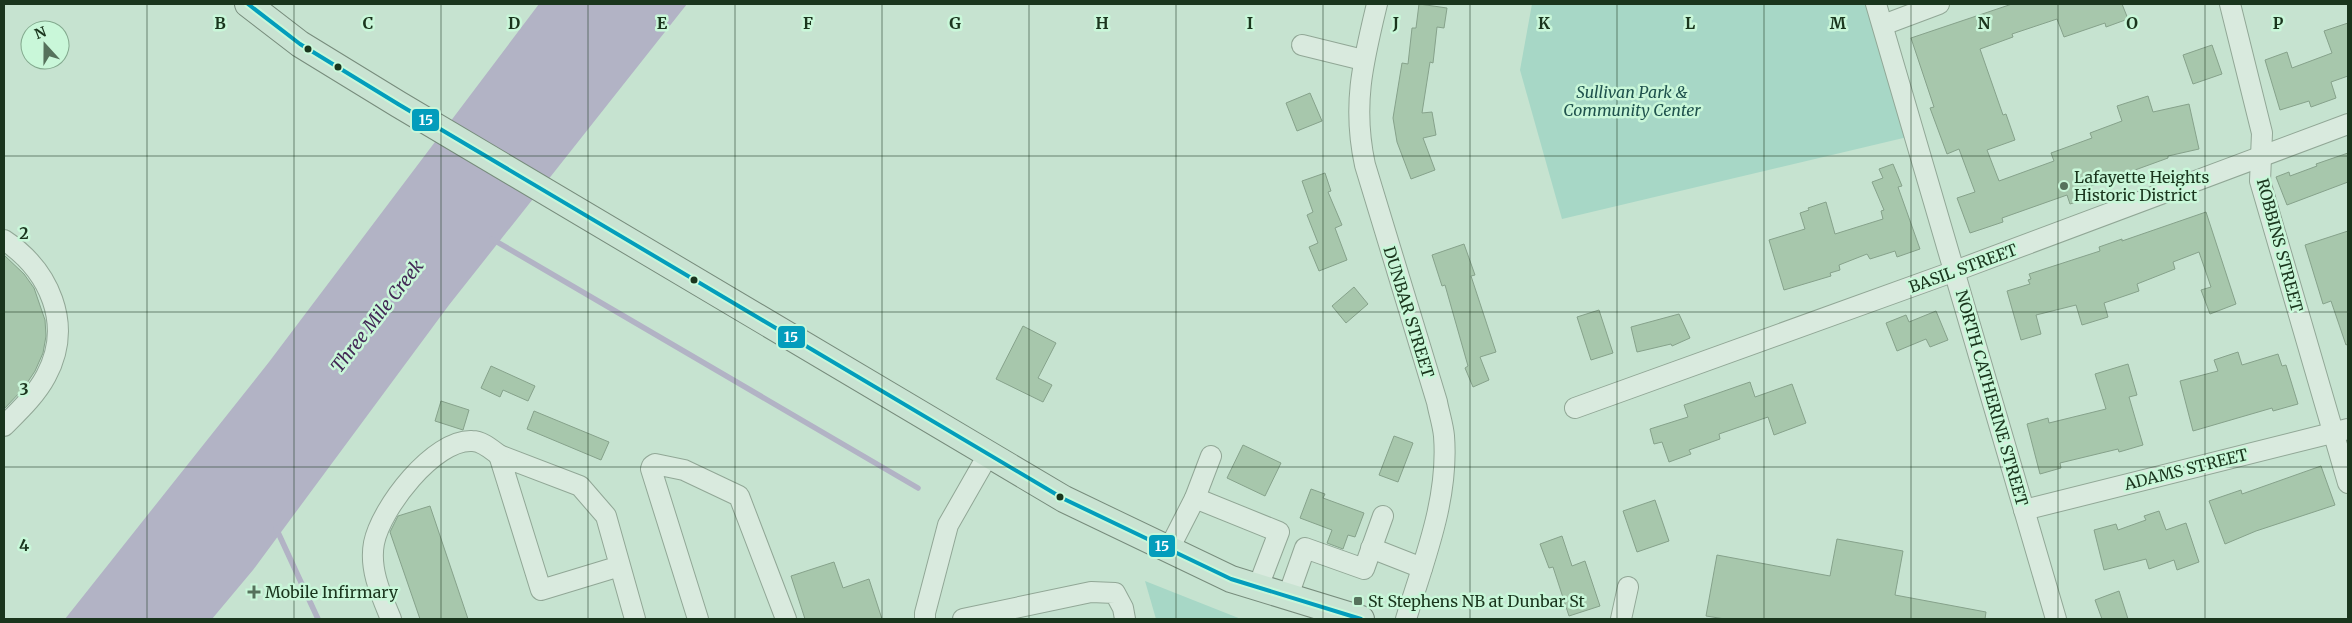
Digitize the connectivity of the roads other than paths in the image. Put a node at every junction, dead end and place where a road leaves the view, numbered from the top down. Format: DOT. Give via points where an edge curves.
graph roads {
  1 [pos="248,4"];
  2 [pos="1377,4"];
  3 [pos="1876,4"];
  4 [pos="1939,4"];
  5 [pos="2230,4"];
  6 [pos="1883,25"];
  7 [pos="1302,46"];
  8 [pos="1363,60"];
  9 [pos="2348,124"];
  10 [pos="2261,156"];
  11 [pos="4,240"];
  12 [pos="1955,271"];
  13 [pos="1575,408"];
  14 [pos="4,426"];
  15 [pos="2341,430"];
  16 [pos="988,454"];
  17 [pos="499,455"];
  18 [pos="1211,456"];
  19 [pos="2348,483"];
  20 [pos="1195,498"];
  21 [pos="2024,510"];
  22 [pos="1383,516"];
  23 [pos="1371,548"];
  24 [pos="1169,549"];
  25 [pos="620,566"];
  26 [pos="1422,568"];
  27 [pos="1258,587"];
  28 [pos="1628,587"];
  29 [pos="1288,596"];
  30 [pos="391,619"];
  31 [pos="635,619"];
  32 [pos="698,619"];
  33 [pos="786,619"];
  34 [pos="925,619"];
  35 [pos="963,619"];
  36 [pos="1125,619"];
  37 [pos="1361,619"];
  38 [pos="1406,619"];
  39 [pos="1621,619"];
  40 [pos="2056,619"];
  1 -- 16 [label="main road" via="300,44 398,104"];
  2 -- 8 [label="street, DUNBAR STREET"];
  3 -- 6 [label="street, NORTH CATHERINE STREET"];
  4 -- 6 [label="street"];
  5 -- 10 [label="street, ROBBINS STREET" via="2262,133"];
  6 -- 12 [label="street, NORTH CATHERINE STREET"];
  7 -- 8 [label="street"];
  8 -- 26 [label="street, DUNBAR STREET" via="1357,118 1361,148 1437,402 1444,436 1438,515"];
  9 -- 10 [label="street, BASIL STREET"];
  10 -- 12 [label="street, BASIL STREET"];
  10 -- 15 [label="street, ROBBINS STREET" via="2260,181"];
  11 -- 14 [label="street" via="20,251 39,272 51,295 58,330 47,375 36,392"];
  12 -- 13 [label="street, BASIL STREET"];
  12 -- 21 [label="street, NORTH CATHERINE STREET"];
  15 -- 19 [label="street, ROBBINS STREET"];
  15 -- 21 [label="street, ADAMS STREET"];
  16 -- 24 [label="main road" via="1064,499"];
  16 -- 34 [label="street" via="948,526"];
  17 -- 25 [label="street" via="580,486 606,516"];
  17 -- 25 [label="street" via="541,590"];
  17 -- 30 [label="street" via="470,440 443,450 427,462 385,514 374,542 372,564"];
  18 -- 20 [label="street"];
  20 -- 24 [label="street"];
  20 -- 27 [label="street" via="1279,532"];
  21 -- 40 [label="street, NORTH CATHERINE STREET"];
  22 -- 23 [label="street"];
  23 -- 26 [label="street"];
  23 -- 29 [label="street" via="1364,569 1305,548"];
  24 -- 27 [label="main road" via="1231,579"];
  25 -- 31 [label="street"];
  26 -- 38 [label="street, DUNBAR STREET"];
  27 -- 29 [label="main road"];
  28 -- 39 [label="street"];
  29 -- 37 [label="main road"];
  32 -- 33 [label="street" via="651,469 655,464 684,470 739,496"];
  35 -- 36 [label="street" via="1091,592 1115,593"];
}
